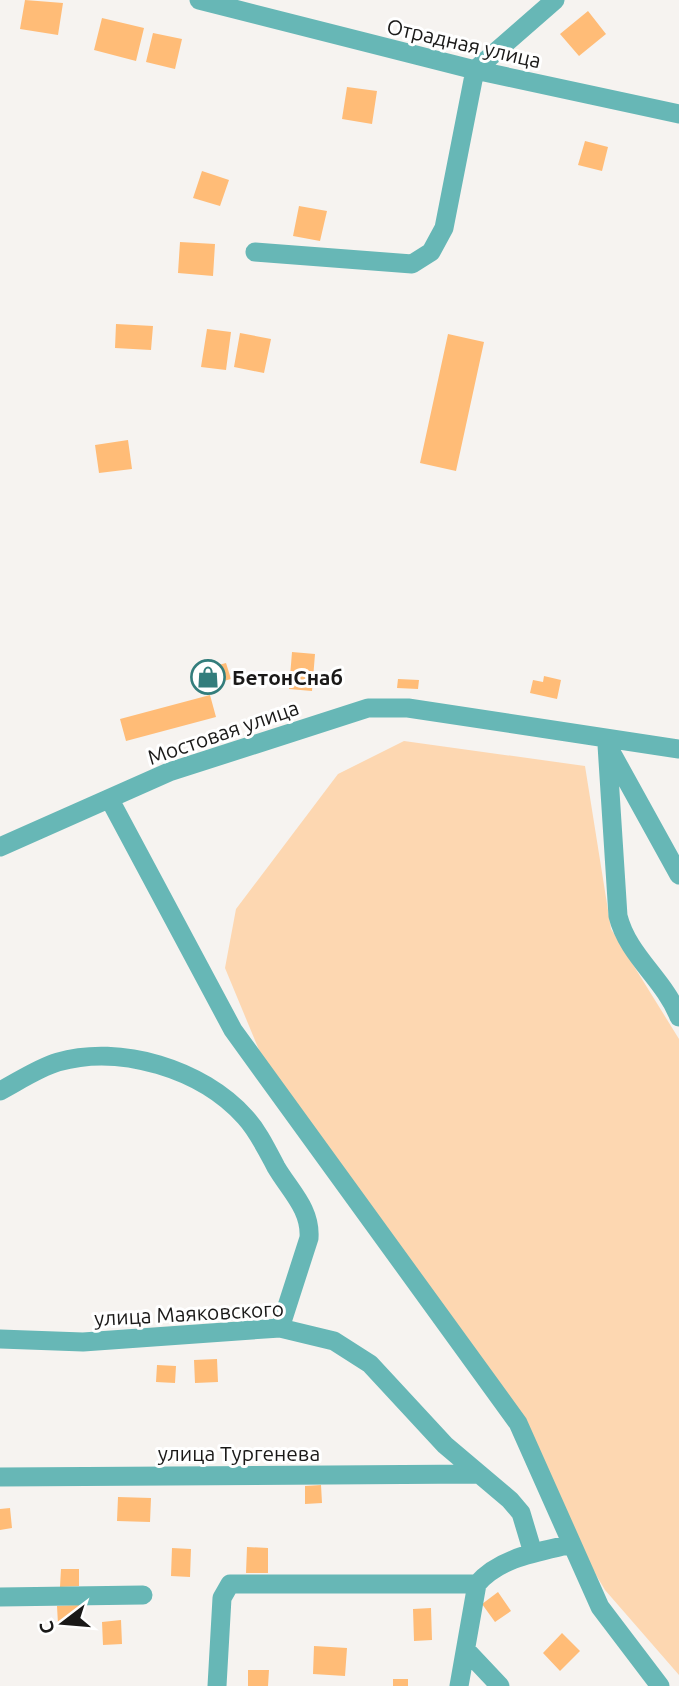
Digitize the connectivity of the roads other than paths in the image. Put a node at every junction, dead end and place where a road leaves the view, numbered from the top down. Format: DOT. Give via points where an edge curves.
graph roads {
  1 [pos="555,0"];
  2 [pos="207,1"];
  3 [pos="475,70"];
  4 [pos="679,114"];
  5 [pos="255,252"];
  6 [pos="609,741"];
  7 [pos="679,749"];
  8 [pos="110,800"];
  9 [pos="0,847"];
  10 [pos="679,875"];
  11 [pos="679,1017"];
  12 [pos="0,1091"];
  13 [pos="280,1328"];
  14 [pos="0,1339"];
  15 [pos="478,1474"];
  16 [pos="0,1477"];
  17 [pos="572,1544"];
  18 [pos="533,1553"];
  19 [pos="477,1584"];
  20 [pos="143,1595"];
  21 [pos="0,1597"];
  22 [pos="467,1651"];
  23 [pos="217,1686"];
  24 [pos="459,1686"];
  25 [pos="500,1686"];
  26 [pos="660,1686"];
  1 -- 3 [label="street"];
  2 -- 3 [label="street, Отрадная улица"];
  3 -- 4 [label="street, Отрадная улица"];
  3 -- 5 [label="street" via="444,228 430,252 412,264"];
  6 -- 7 [label="street, Мостовая улица"];
  6 -- 8 [label="street, Мостовая улица" via="408,708 368,708 169,772"];
  6 -- 10 [label="street"];
  6 -- 11 [label="street" via="611,839 620,926 634,952 669,993"];
  8 -- 9 [label="street, Мостовая улица"];
  8 -- 17 [label="street" via="233,1030 518,1423"];
  12 -- 13 [label="street" via="56,1063 136,1059 183,1073 234,1106 252,1125 309,1223 309,1238"];
  13 -- 14 [label="street, улица Маяковского" via="83,1342"];
  13 -- 15 [label="street, улица Маяковского" via="316,1334 348,1348 387,1380 444,1445"];
  15 -- 16 [label="street, улица Тургенева"];
  15 -- 18 [label="street, улица Маяковского" via="522,1513"];
  17 -- 18 [label="street"];
  17 -- 26 [label="street" via="600,1607"];
  18 -- 19 [label="street" via="490,1571"];
  19 -- 22 [label="street"];
  19 -- 23 [label="street" via="237,1583 226,1588 221,1608"];
  20 -- 21 [label="street"];
  22 -- 24 [label="street"];
  22 -- 25 [label="street"];
}
